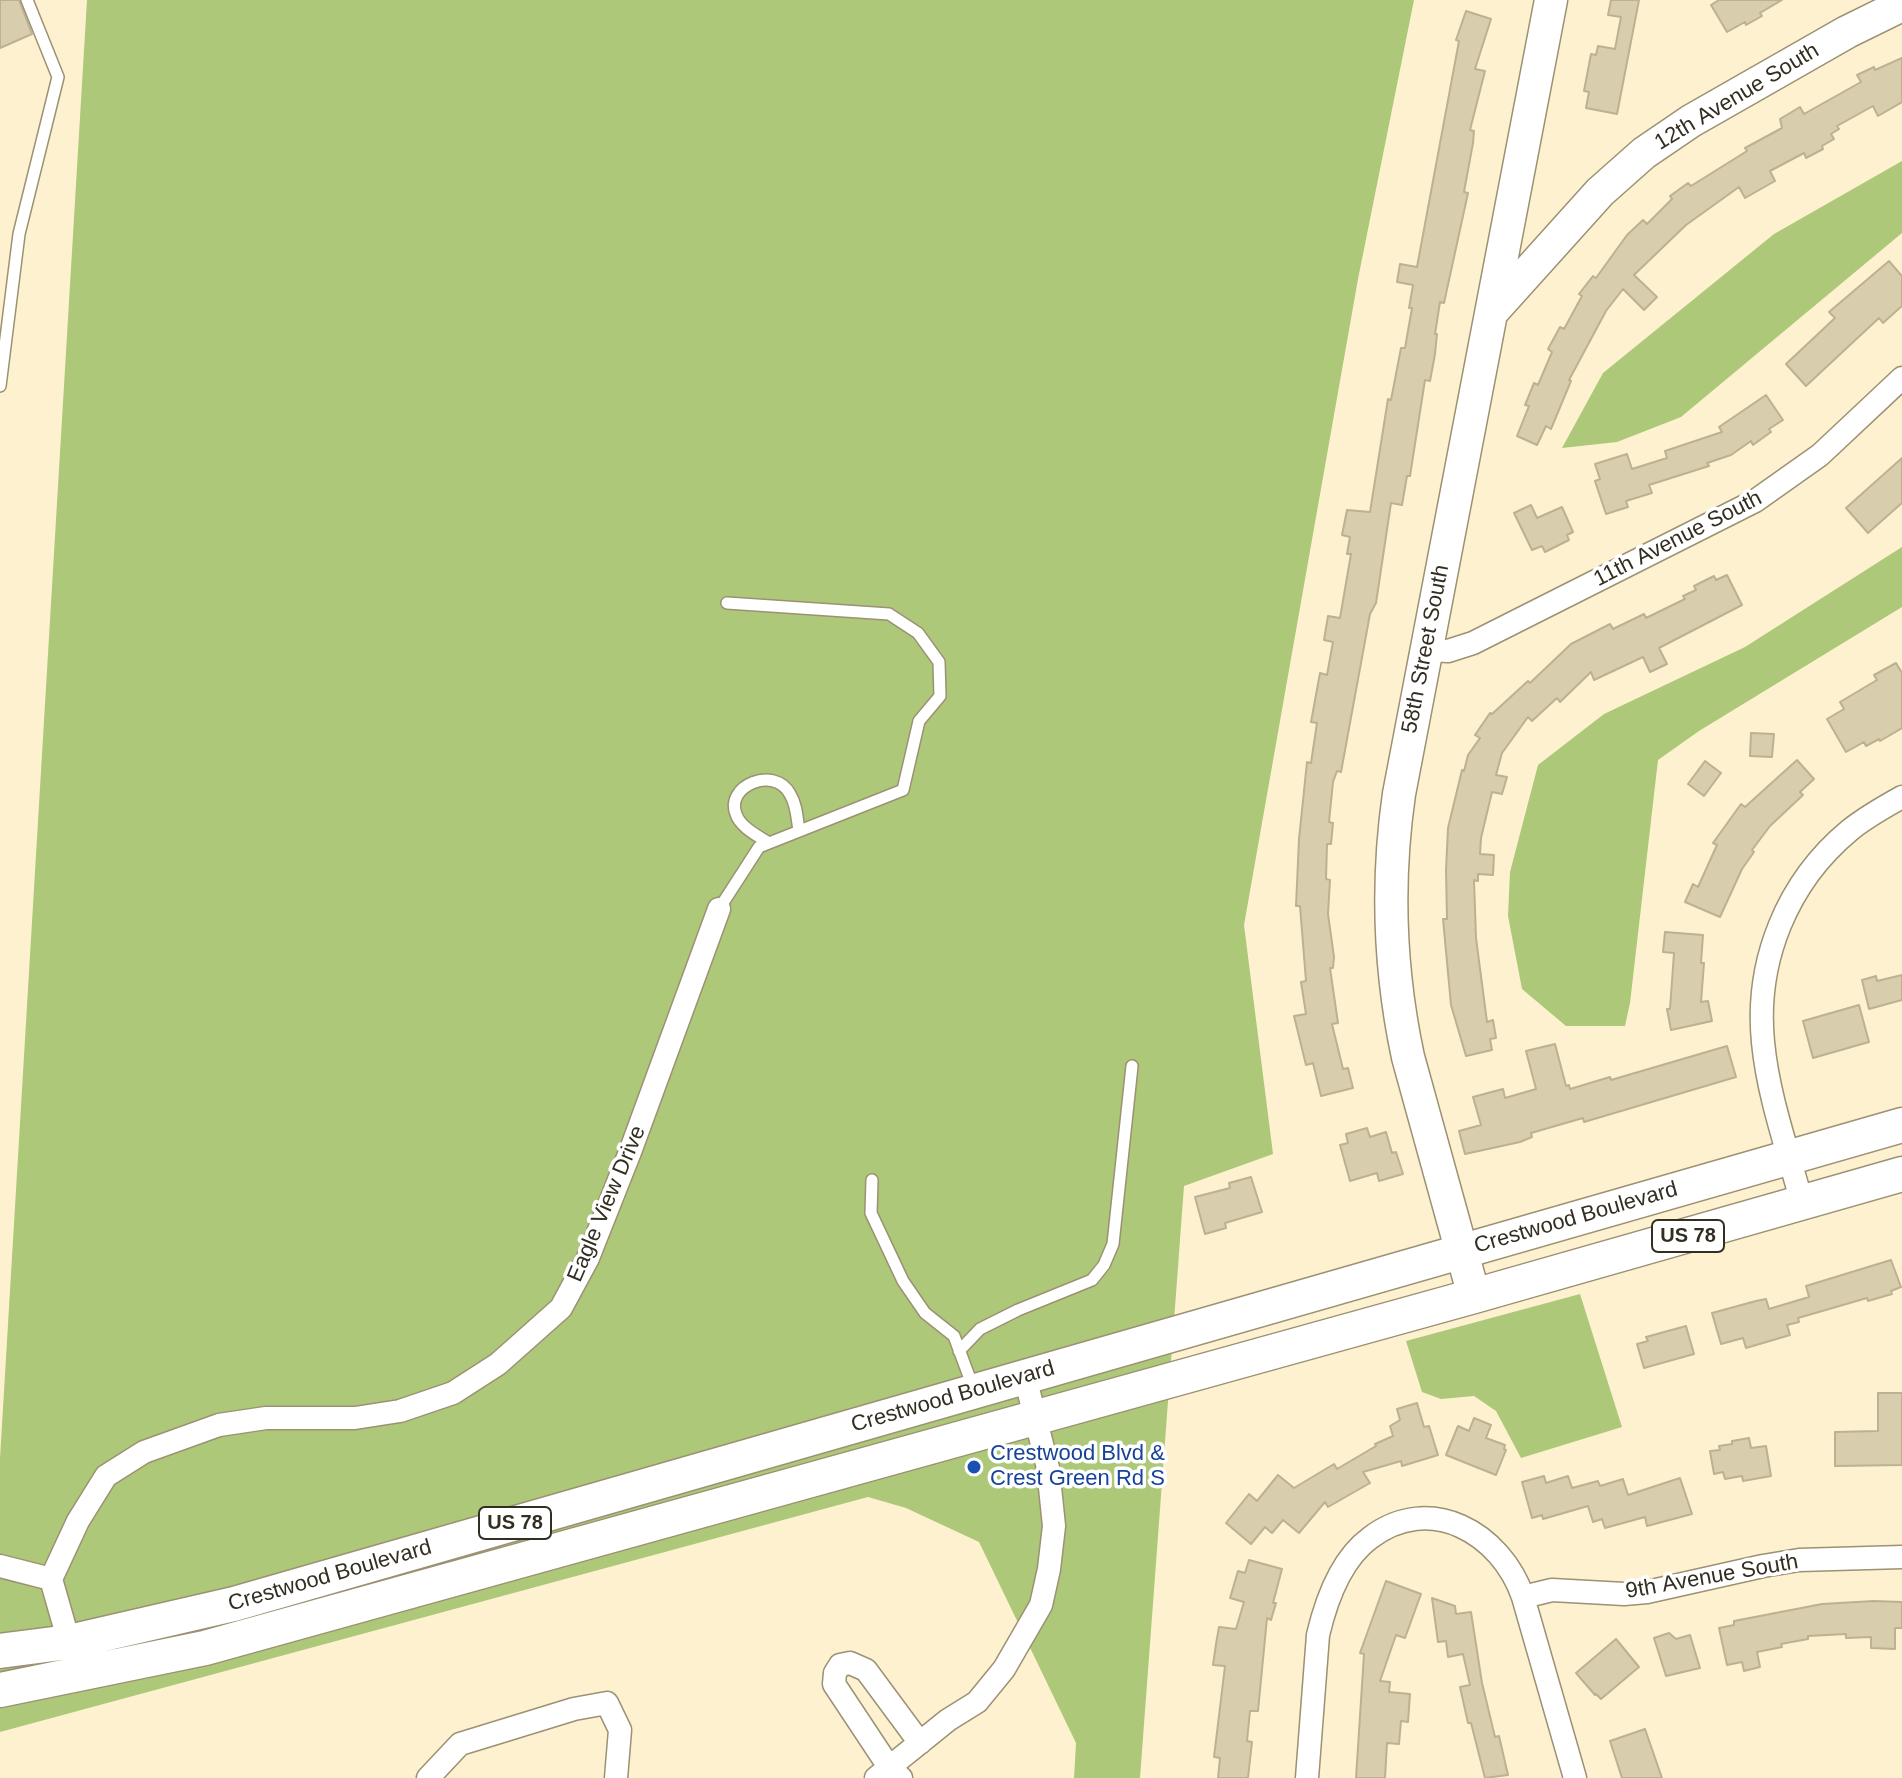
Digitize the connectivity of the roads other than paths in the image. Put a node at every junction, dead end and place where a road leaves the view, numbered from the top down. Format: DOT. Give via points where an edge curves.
graph roads {
  1 [pos="27,0"];
  2 [pos="1551,0"];
  3 [pos="1902,5"];
  4 [pos="1490,315"];
  5 [pos="1902,378"];
  6 [pos="0,386"];
  7 [pos="727,603"];
  8 [pos="1426,650"];
  9 [pos="1902,797"];
  10 [pos="799,831"];
  11 [pos="769,843"];
  12 [pos="719,909"];
  13 [pos="1132,1066"];
  14 [pos="1902,1125"];
  15 [pos="1789,1157"];
  16 [pos="1902,1174"];
  17 [pos="872,1180"];
  18 [pos="1802,1203"];
  19 [pos="1462,1250"];
  20 [pos="1474,1296"];
  21 [pos="959,1351"];
  22 [pos="1025,1377"];
  23 [pos="974,1391"];
  24 [pos="1036,1418"];
  25 [pos="1902,1557"];
  26 [pos="0,1566"];
  27 [pos="51,1579"];
  28 [pos="1523,1597"];
  29 [pos="69,1642"];
  30 [pos="0,1651"];
  31 [pos="78,1675"];
  32 [pos="0,1690"];
  33 [pos="920,1743"];
  34 [pos="889,1774"];
  35 [pos="428,1778"];
  36 [pos="616,1778"];
  37 [pos="1307,1778"];
  38 [pos="1575,1778"];
  1 -- 6 [label="lane" via="58,77 19,234"];
  2 -- 4 [label="street, 58th Street South"];
  3 -- 4 [label="street, 12th Avenue South" via="1691,121 1644,153 1580,213"];
  4 -- 8 [label="street, 58th Street South"];
  5 -- 8 [label="street, 11th Avenue South" via="1820,455 1755,501 1473,643 1448,651"];
  7 -- 10 [label="lane" via="889,614 918,633 939,662 940,696 919,721 903,790"];
  8 -- 19 [label="street, 58th Street South" via="1394,827 1390,936 1408,1057"];
  9 -- 15 [label="street" via="1852,828 1817,862 1790,902 1772,947 1762,995 1763,1045"];
  10 -- 11 [label="lane"];
  10 -- 11 [label="lane" via="790,793 779,781 751,782 734,803 736,815"];
  11 -- 12 [label="lane" via="759,847"];
  12 -- 27 [label="street, Eagle View Drive" via="630,1152 588,1258 561,1308 498,1364 453,1393 400,1411 355,1418 266,1418 219,1425 144,1452 106,1476"];
  13 -- 21 [label="lane" via="1113,1244 1104,1265 1092,1280 980,1329"];
  14 -- 15 [label="main road, Crestwood Boulevard / US 78"];
  15 -- 18 [label="street"];
  15 -- 19 [label="main road, Crestwood Boulevard / US 78"];
  16 -- 18 [label="main road, Crestwood Boulevard / US 78"];
  17 -- 21 [label="lane" via="871,1213 903,1281 925,1313 954,1336"];
  18 -- 20 [label="main road, Crestwood Boulevard / US 78"];
  19 -- 20 [label="street, 58th Street South"];
  19 -- 22 [label="main road, Crestwood Boulevard / US 78"];
  20 -- 24 [label="main road, Crestwood Boulevard / US 78"];
  21 -- 23 [label="lane"];
  22 -- 23 [label="main road, Crestwood Boulevard / US 78"];
  22 -- 24 [label="street"];
  23 -- 29 [label="main road, Crestwood Boulevard / US 78" via="234,1604"];
  24 -- 31 [label="main road, Crestwood Boulevard / US 78" via="205,1648"];
  24 -- 33 [label="street" via="1054,1526 1041,1605 1004,1669 977,1702"];
  25 -- 28 [label="street, 9th Avenue South" via="1799,1560 1647,1592 1552,1590"];
  26 -- 27 [label="street"];
  27 -- 29 [label="street"];
  28 -- 37 [label="street" via="1502,1557 1463,1527 1414,1519 1369,1538 1346,1564 1323,1616"];
  28 -- 38 [label="street"];
  29 -- 30 [label="main road, Crestwood Boulevard / US 78"];
  29 -- 31 [label="main road"];
  31 -- 32 [label="main road, Crestwood Boulevard / US 78"];
  33 -- 34 [label="street"];
  33 -- 34 [label="street" via="866,1670 840,1665 834,1684"];
  35 -- 36 [label="street" via="460,1744 607,1703 620,1730"];
}
